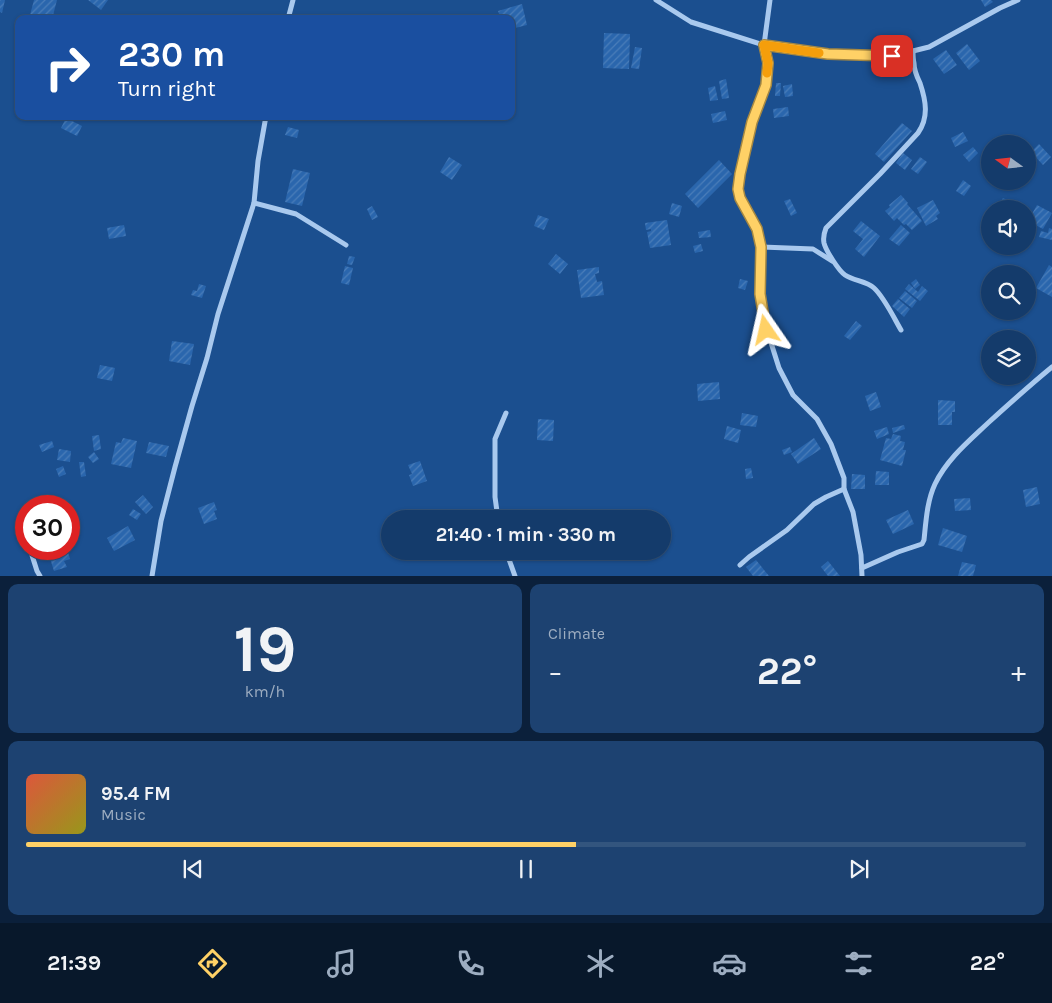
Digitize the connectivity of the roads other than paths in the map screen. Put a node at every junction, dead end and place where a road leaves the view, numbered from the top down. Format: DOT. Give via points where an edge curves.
graph roads {
  1 [pos="293,0"];
  2 [pos="656,0"];
  3 [pos="770,0"];
  4 [pos="1018,0"];
  5 [pos="289,15"];
  6 [pos="764,45"];
  7 [pos="913,51"];
  8 [pos="265,120"];
  9 [pos="254,203"];
  10 [pos="346,245"];
  11 [pos="761,247"];
  12 [pos="836,263"];
  13 [pos="901,330"];
  14 [pos="1052,367"];
  15 [pos="506,413"];
  16 [pos="844,488"];
  17 [pos="497,510"];
  18 [pos="34,560"];
  19 [pos="509,560"];
  20 [pos="740,565"];
  21 [pos="862,568"];
  22 [pos="40,576"];
  23 [pos="152,576"];
  24 [pos="515,576"];
  25 [pos="862,576"];
  1 -- 5 [label="street"];
  2 -- 6 [label="street" via="691,22"];
  3 -- 6 [label="street"];
  4 -- 7 [label="street" via="929,47"];
  6 -- 7 [label="street" via="863,56 907,56"];
  6 -- 11 [label="street" via="768,63 766,85 752,122 738,189 757,229"];
  7 -- 12 [label="street" via="926,110 925,120 918,134 826,228 824,243"];
  8 -- 9 [label="street"];
  9 -- 10 [label="street" via="296,214"];
  9 -- 23 [label="street" via="218,314 175,467 161,521"];
  11 -- 12 [label="street" via="813,249"];
  11 -- 16 [label="street" via="760,294 766,330 779,368 794,395 817,419 831,444 844,478"];
  12 -- 13 [label="street" via="847,276 873,286"];
  14 -- 21 [label="street" via="957,452 936,482 922,544"];
  15 -- 17 [label="street" via="494,439"];
  16 -- 20 [label="street" via="814,504 788,530"];
  16 -- 21 [label="street" via="853,512"];
  18 -- 22 [label="street"];
  19 -- 24 [label="street"];
  21 -- 25 [label="street"];
}
